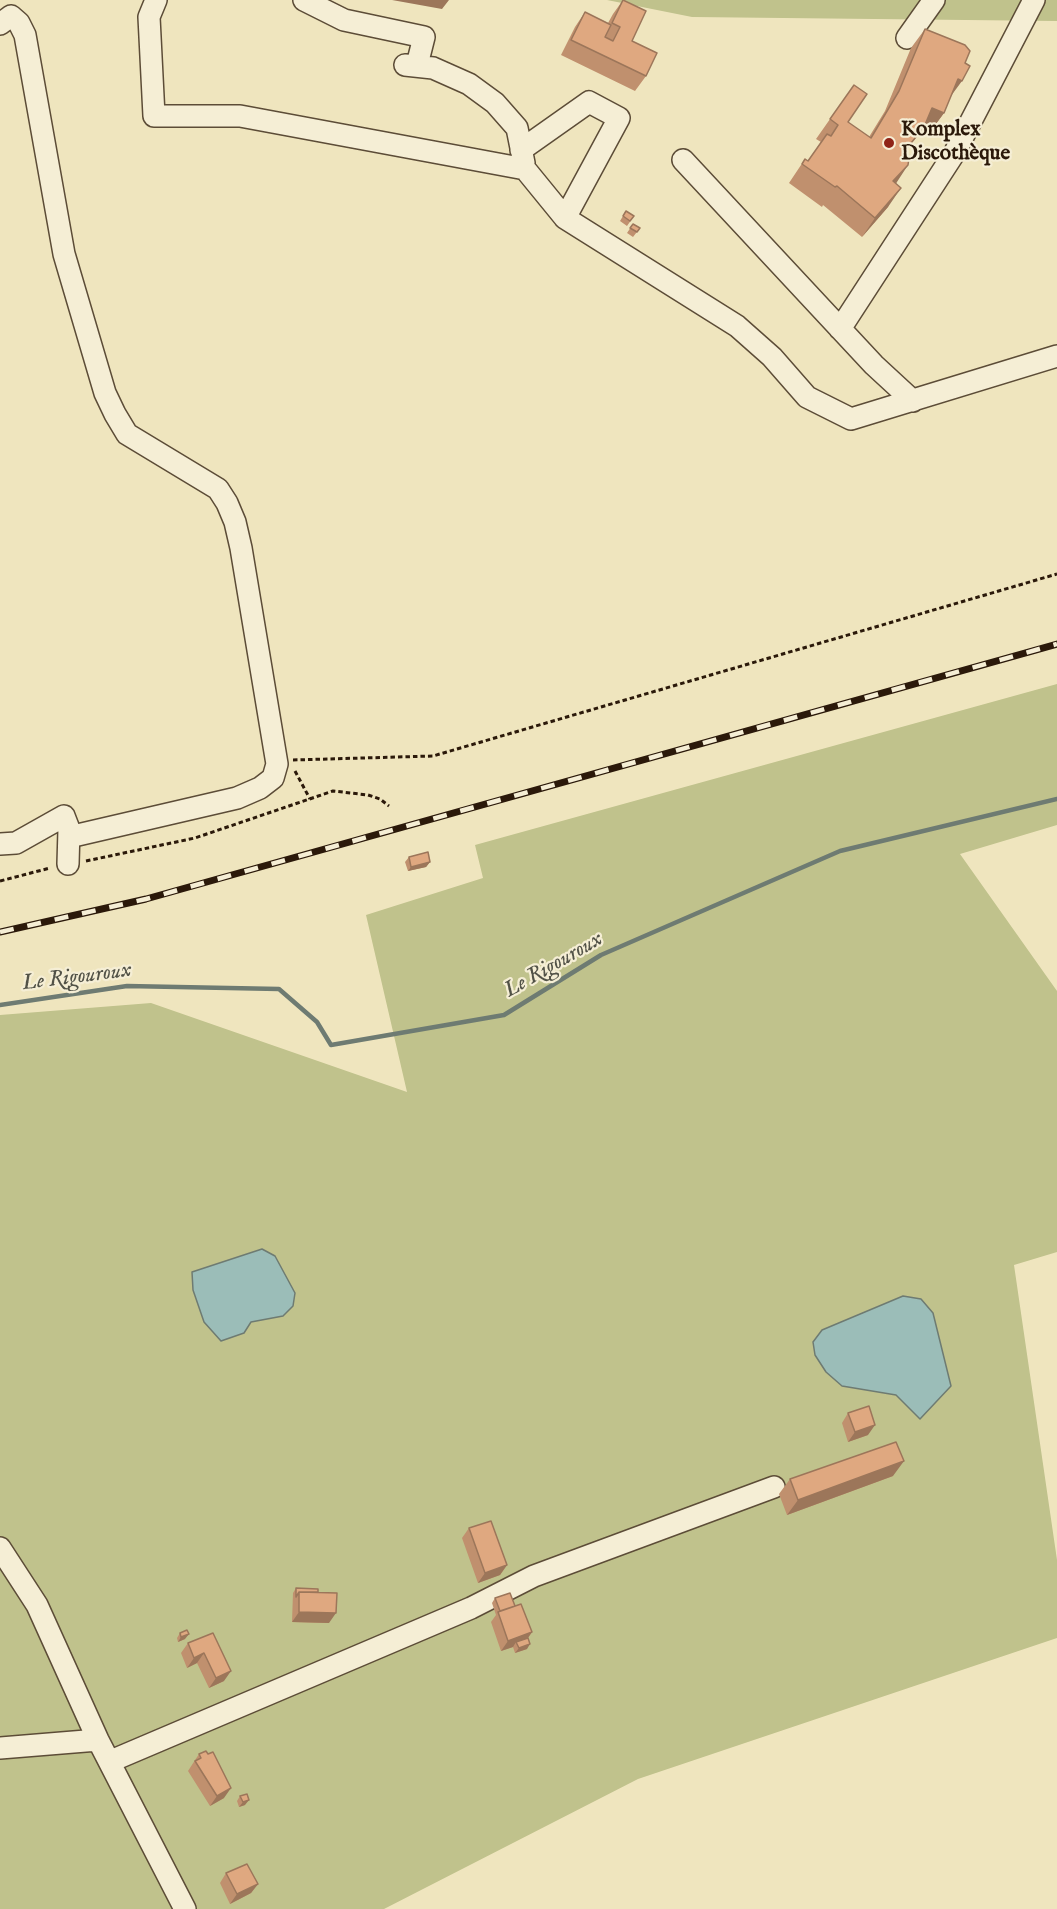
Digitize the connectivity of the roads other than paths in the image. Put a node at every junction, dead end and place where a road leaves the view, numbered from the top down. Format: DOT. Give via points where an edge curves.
graph roads {
  1 [pos="156,0"];
  2 [pos="304,0"];
  3 [pos="934,0"];
  4 [pos="1034,0"];
  5 [pos="0,24"];
  6 [pos="907,38"];
  7 [pos="523,160"];
  8 [pos="683,160"];
  9 [pos="565,218"];
  10 [pos="840,329"];
  11 [pos="1057,356"];
  12 [pos="913,401"];
  13 [pos="69,837"];
  14 [pos="0,844"];
  15 [pos="68,864"];
  16 [pos="774,1487"];
  17 [pos="0,1548"];
  18 [pos="98,1740"];
  19 [pos="0,1748"];
  20 [pos="111,1761"];
  21 [pos="186,1909"];
  1 -- 7 [label="street" via="149,17 154,117 240,116"];
  2 -- 7 [label="street" via="344,20 424,37 411,65 433,68 469,84 495,103 517,128"];
  3 -- 6 [label="street"];
  4 -- 10 [label="street" via="955,152"];
  5 -- 13 [label="street" via="11,16 25,35 64,254 105,393 127,434 218,489 228,503 242,548 277,764 273,778 237,798"];
  7 -- 9 [label="street"];
  7 -- 9 [label="street" via="589,102 619,118"];
  8 -- 10 [label="street"];
  9 -- 12 [label="street" via="737,326 772,357 807,397 851,419"];
  10 -- 12 [label="street"];
  11 -- 12 [label="street"];
  13 -- 14 [label="street" via="64,816 16,843"];
  13 -- 15 [label="street"];
  16 -- 20 [label="street" via="534,1575 471,1608"];
  17 -- 18 [label="street" via="37,1605"];
  18 -- 19 [label="street"];
  18 -- 20 [label="street"];
  20 -- 21 [label="street"];
}
